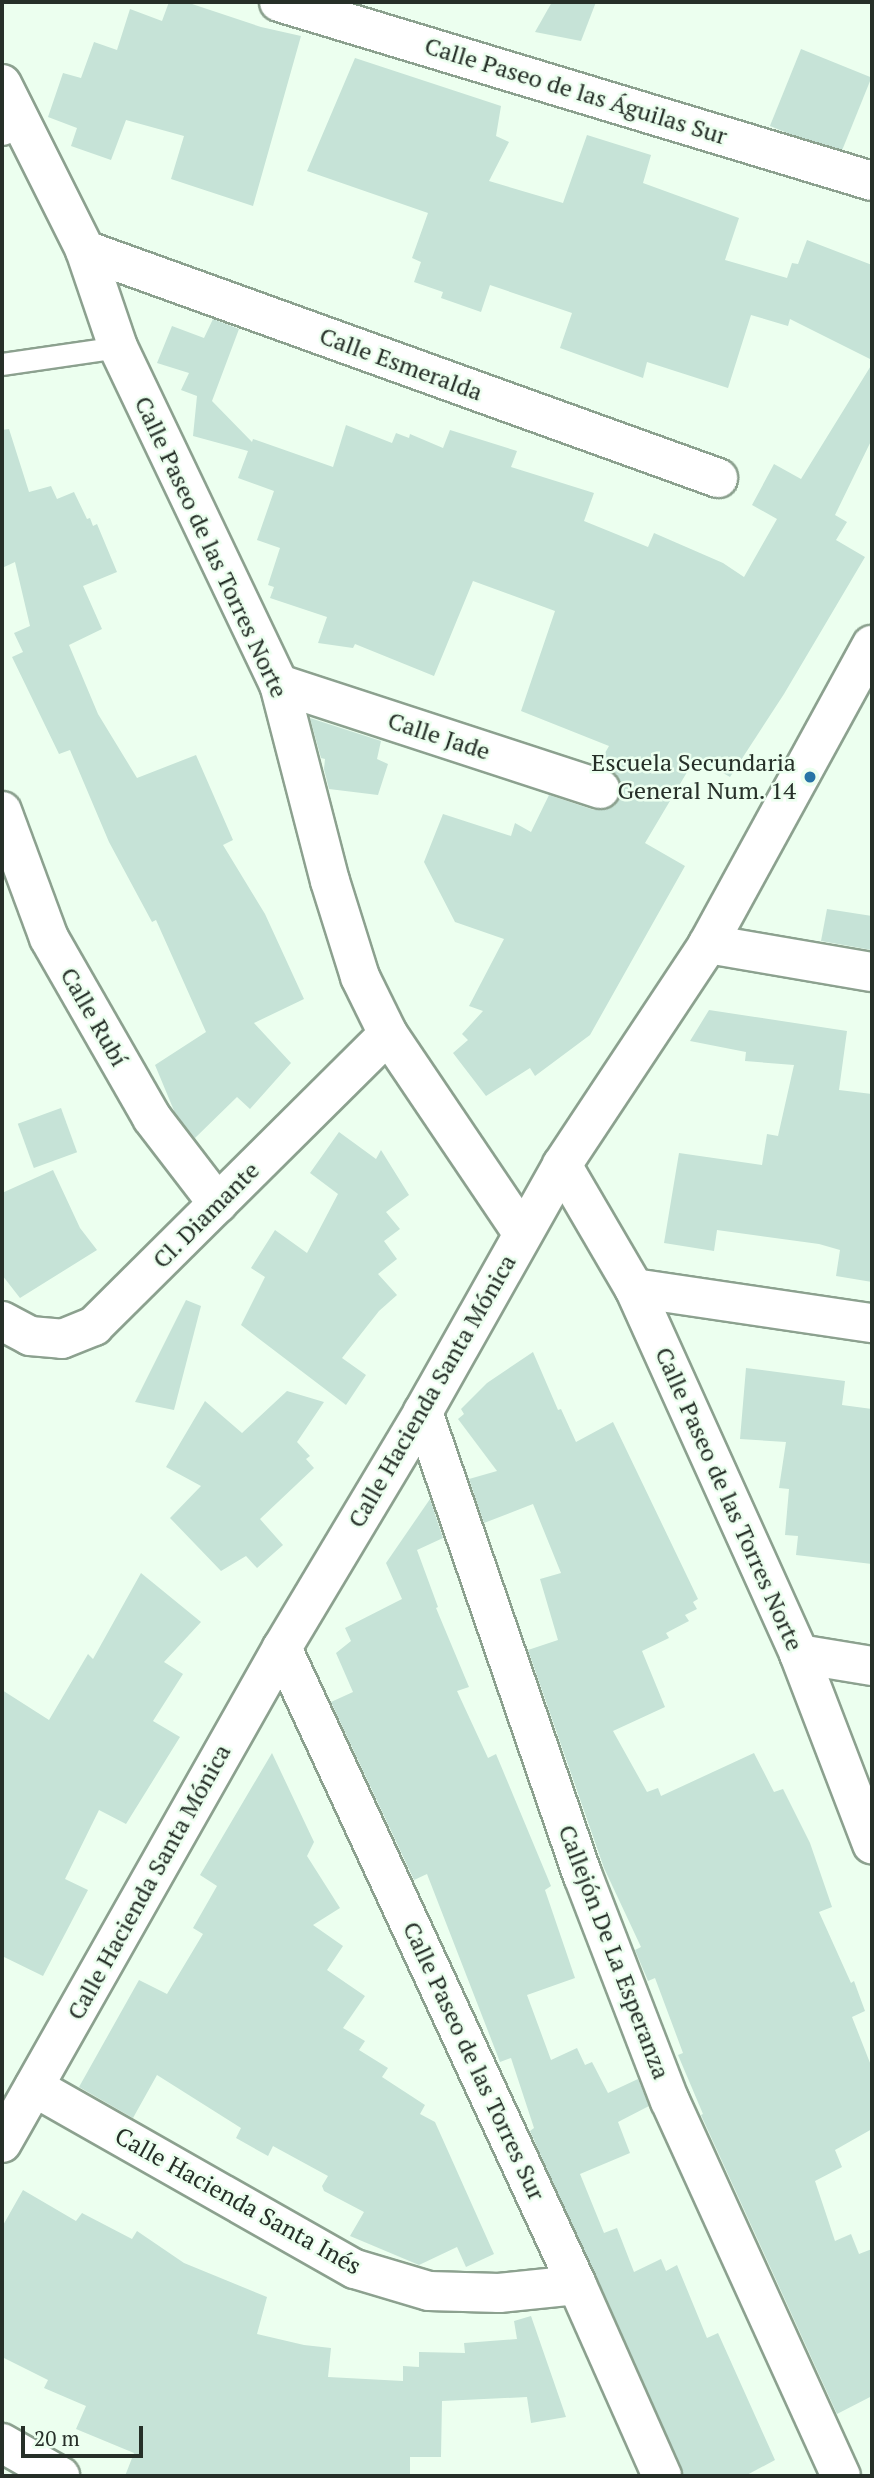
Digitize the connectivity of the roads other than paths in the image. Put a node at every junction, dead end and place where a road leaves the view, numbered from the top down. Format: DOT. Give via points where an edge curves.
graph roads {
  1 [pos="279,2"];
  2 [pos="6,105"];
  3 [pos="872,181"];
  4 [pos="85,250"];
  5 [pos="118,347"];
  6 [pos="2,364"];
  7 [pos="718,478"];
  8 [pos="872,645"];
  9 [pos="279,684"];
  10 [pos="600,789"];
  11 [pos="2,811"];
  12 [pos="708,944"];
  13 [pos="872,972"];
  14 [pos="388,1034"];
  15 [pos="562,1164"];
  16 [pos="218,1204"];
  17 [pos="522,1233"];
  18 [pos="634,1288"];
  19 [pos="2,1321"];
  20 [pos="872,1323"];
  21 [pos="422,1412"];
  22 [pos="282,1648"];
  23 [pos="799,1654"];
  24 [pos="872,1666"];
  25 [pos="872,1844"];
  26 [pos="34,2087"];
  27 [pos="2,2143"];
  28 [pos="577,2285"];
  29 [pos="2,2443"];
  30 [pos="60,2476"];
  31 [pos="662,2476"];
  32 [pos="841,2476"];
  1 -- 3 [label="street, Calle Paseo de las Águilas Sur"];
  2 -- 4 [label="street, Calle Paseo de las Torres Norte"];
  4 -- 5 [label="street, Calle Paseo de las Torres Norte"];
  4 -- 7 [label="street, Calle Esmeralda"];
  5 -- 6 [label="lane"];
  5 -- 9 [label="street, Calle Paseo de las Torres Norte"];
  8 -- 12 [label="street, Calle Hacienda Santa Mónica"];
  9 -- 10 [label="street, Calle Jade"];
  9 -- 14 [label="street, Calle Paseo de las Torres Norte" via="345,929 360,977"];
  11 -- 16 [label="street, Calle Rubí" via="48,938 152,1118"];
  12 -- 13 [label="street"];
  12 -- 15 [label="street, Calle Hacienda Santa Mónica"];
  14 -- 16 [label="street, Cl. Diamante"];
  14 -- 17 [label="street, Calle Paseo de las Torres Norte"];
  15 -- 17 [label="street, Calle Hacienda Santa Mónica"];
  15 -- 18 [label="street, Calle Paseo de las Torres Norte"];
  16 -- 19 [label="street, Cl. Diamante" via="94,1326 61,1339 30,1336"];
  17 -- 21 [label="street, Calle Hacienda Santa Mónica"];
  18 -- 20 [label="street"];
  18 -- 23 [label="street, Calle Paseo de las Torres Norte"];
  21 -- 22 [label="street, Calle Hacienda Santa Mónica"];
  21 -- 32 [label="street, Callejón De La Esperanza" via="583,1876 670,2101"];
  22 -- 26 [label="street, Calle Hacienda Santa Mónica"];
  22 -- 28 [label="street, Calle Paseo de las Torres Sur"];
  23 -- 24 [label="street"];
  23 -- 25 [label="street, Calle Paseo de las Torres Norte"];
  26 -- 27 [label="street, Calle Hacienda Santa Mónica"];
  26 -- 28 [label="street, Calle Hacienda Santa Inés" via="355,2269 429,2291 499,2293"];
  28 -- 31 [label="street, Calle Paseo de las Torres Sur"];
  29 -- 30 [label="street"];
}
